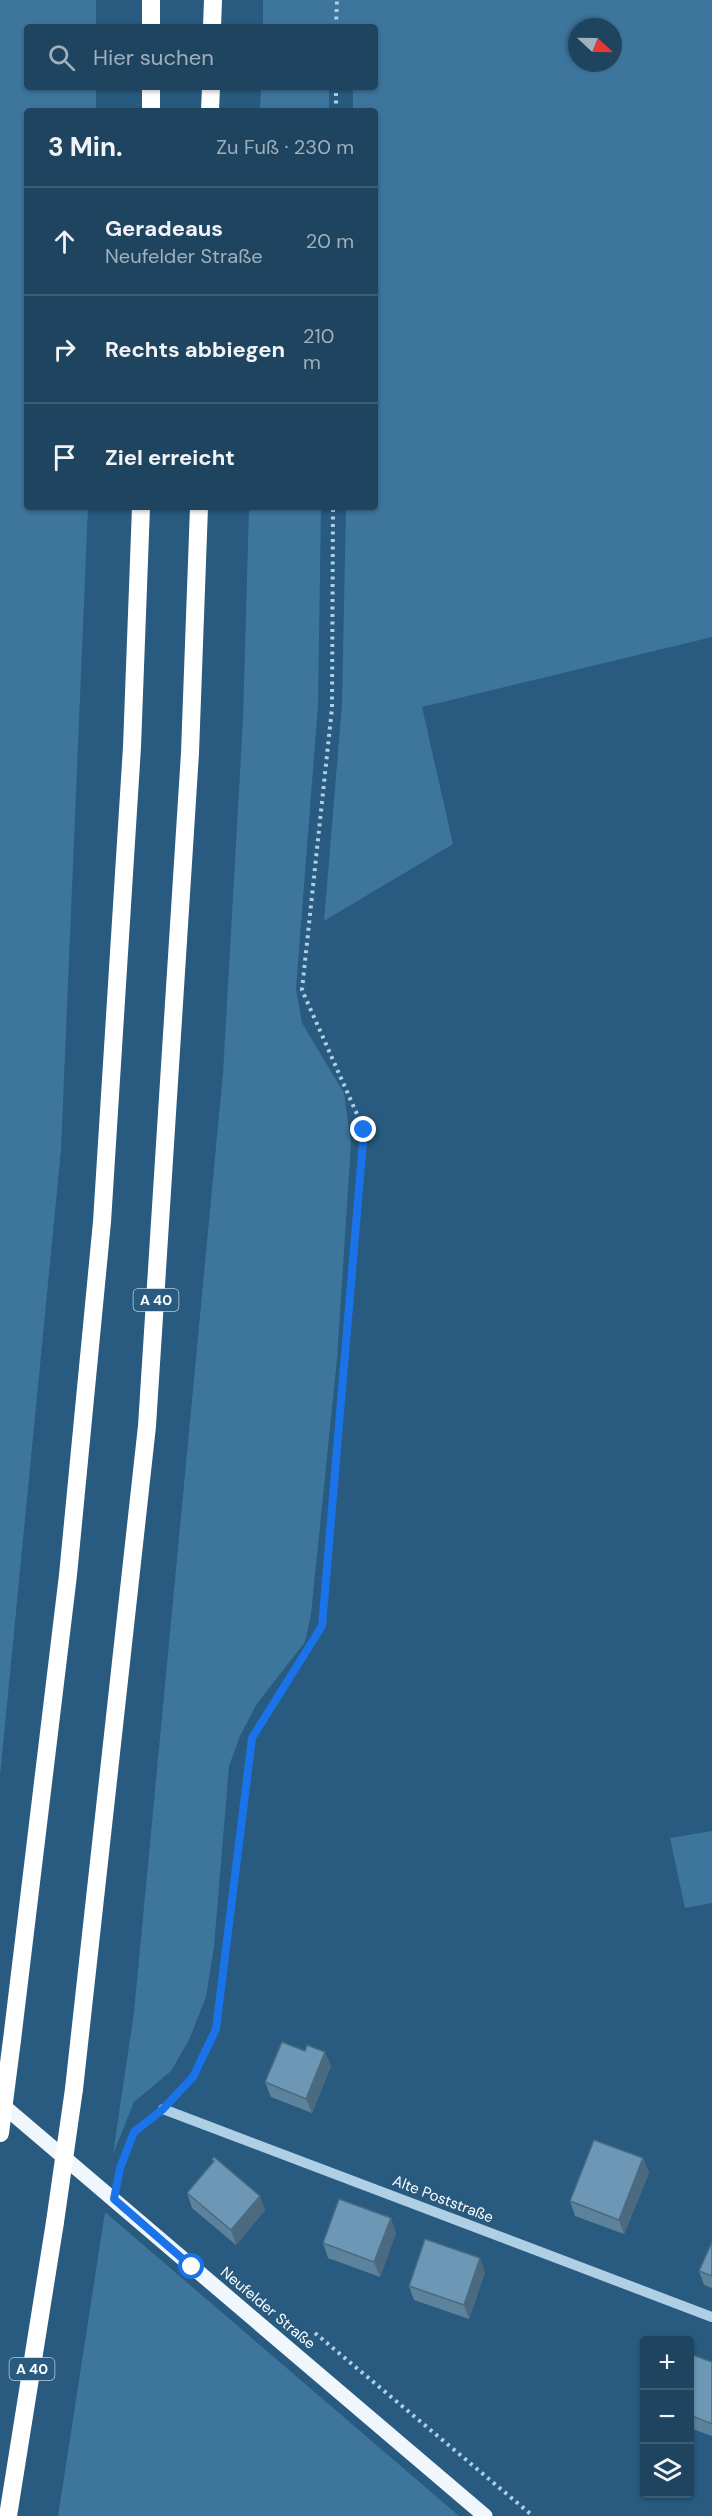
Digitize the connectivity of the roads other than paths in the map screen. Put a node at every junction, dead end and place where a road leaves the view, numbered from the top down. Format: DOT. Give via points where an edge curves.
graph roads {
  1 [pos="151,0"];
  2 [pos="213,0"];
  3 [pos="151,24"];
  4 [pos="212,24"];
  5 [pos="151,90"];
  6 [pos="211,90"];
  7 [pos="151,108"];
  8 [pos="210,108"];
  9 [pos="141,510"];
  10 [pos="199,510"];
  11 [pos="0,2103"];
  12 [pos="163,2109"];
  13 [pos="0,2133"];
  14 [pos="712,2317"];
  15 [pos="8,2516"];
  16 [pos="485,2516"];
  1 -- 3 [label="highway"];
  2 -- 4 [label="highway"];
  5 -- 7 [label="highway"];
  6 -- 8 [label="highway"];
  9 -- 13 [label="highway, bridge" via="132,747 102,1222 68,1575"];
  10 -- 15 [label="highway, A 40, bridge" via="190,753 147,1426 74,2089"];
  11 -- 16 [label="main road, Neufelder Straße"];
  12 -- 14 [label="street, Alte Poststraße"];
}
